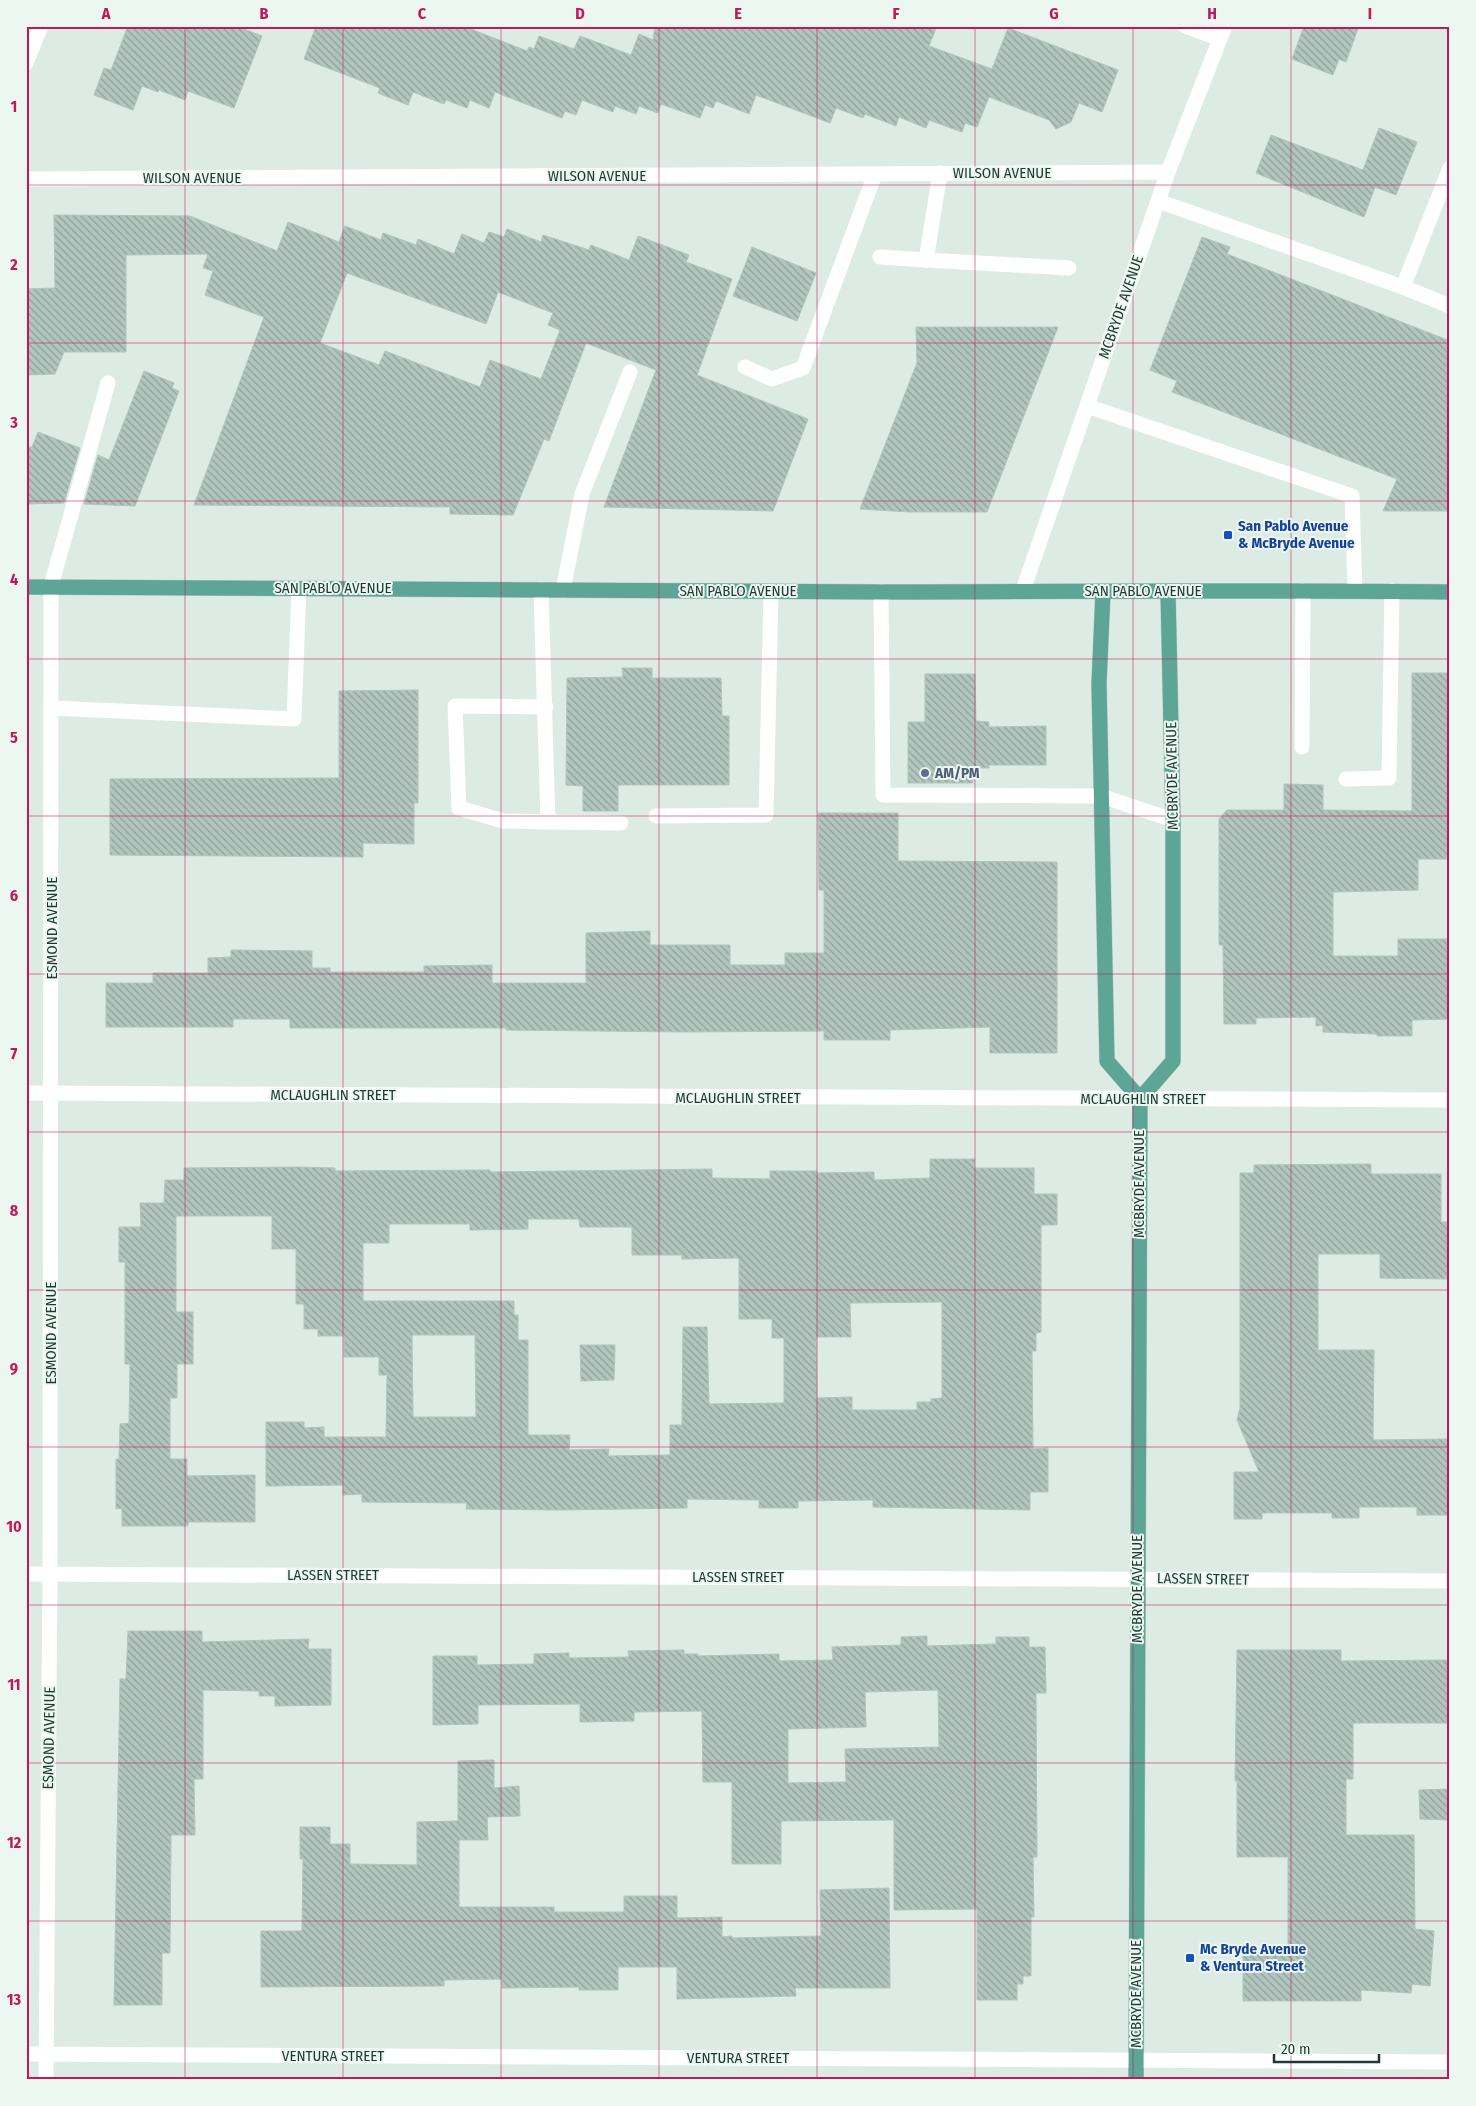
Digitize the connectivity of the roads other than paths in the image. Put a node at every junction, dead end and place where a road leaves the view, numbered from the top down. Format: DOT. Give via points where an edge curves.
graph roads {
  1 [pos="41,26"];
  2 [pos="1186,26"];
  3 [pos="1223,33"];
  4 [pos="28,55"];
  5 [pos="1450,168"];
  6 [pos="1168,172"];
  7 [pos="940,173"];
  8 [pos="875,174"];
  9 [pos="26,179"];
  10 [pos="1158,200"];
  11 [pos="880,257"];
  12 [pos="926,260"];
  13 [pos="1069,268"];
  14 [pos="1403,287"];
  15 [pos="1450,306"];
  16 [pos="745,367"];
  17 [pos="630,372"];
  18 [pos="108,383"];
  19 [pos="1087,406"];
  20 [pos="51,586"];
  21 [pos="26,587"];
  22 [pos="299,588"];
  23 [pos="541,590"];
  24 [pos="563,590"];
  25 [pos="1023,590"];
  26 [pos="1304,591"];
  27 [pos="1355,591"];
  28 [pos="1392,591"];
  29 [pos="771,592"];
  30 [pos="881,592"];
  31 [pos="1104,592"];
  32 [pos="1168,592"];
  33 [pos="1450,592"];
  34 [pos="546,707"];
  35 [pos="52,708"];
  36 [pos="1302,747"];
  37 [pos="1346,778"];
  38 [pos="1101,796"];
  39 [pos="656,816"];
  40 [pos="1173,820"];
  41 [pos="548,822"];
  42 [pos="621,823"];
  43 [pos="26,1093"];
  44 [pos="51,1093"];
  45 [pos="1140,1099"];
  46 [pos="1450,1100"];
  47 [pos="26,1574"];
  48 [pos="50,1574"];
  49 [pos="1137,1578"];
  50 [pos="1450,1581"];
  51 [pos="26,2054"];
  52 [pos="46,2054"];
  53 [pos="1136,2061"];
  54 [pos="1450,2062"];
  55 [pos="46,2080"];
  56 [pos="1136,2080"];
  1 -- 4 [label="street"];
  2 -- 3 [label="street"];
  3 -- 6 [label="street, MCBRYDE AVENUE"];
  5 -- 14 [label="street"];
  6 -- 7 [label="street, WILSON AVENUE"];
  6 -- 10 [label="street, MCBRYDE AVENUE"];
  7 -- 8 [label="street, WILSON AVENUE"];
  7 -- 12 [label="street"];
  8 -- 9 [label="street, WILSON AVENUE"];
  8 -- 16 [label="street" via="803,368 772,378"];
  10 -- 14 [label="street"];
  10 -- 19 [label="street, MCBRYDE AVENUE"];
  11 -- 12 [label="street"];
  12 -- 13 [label="street"];
  14 -- 15 [label="street"];
  17 -- 24 [label="street" via="582,494"];
  18 -- 20 [label="street, ESMOND AVENUE"];
  19 -- 25 [label="street, MCBRYDE AVENUE"];
  19 -- 27 [label="street" via="1352,496"];
  20 -- 21 [label="main road, SAN PABLO AVENUE"];
  20 -- 22 [label="main road, SAN PABLO AVENUE"];
  20 -- 35 [label="street, ESMOND AVENUE"];
  22 -- 23 [label="main road, SAN PABLO AVENUE"];
  22 -- 35 [label="street" via="294,718"];
  23 -- 24 [label="main road, SAN PABLO AVENUE"];
  23 -- 34 [label="street"];
  24 -- 29 [label="main road, SAN PABLO AVENUE"];
  25 -- 30 [label="main road, SAN PABLO AVENUE"];
  25 -- 31 [label="main road, SAN PABLO AVENUE"];
  26 -- 27 [label="main road, SAN PABLO AVENUE"];
  26 -- 32 [label="main road, SAN PABLO AVENUE"];
  26 -- 36 [label="street"];
  27 -- 28 [label="main road, SAN PABLO AVENUE"];
  28 -- 33 [label="main road, SAN PABLO AVENUE"];
  28 -- 37 [label="street" via="1390,778"];
  29 -- 30 [label="main road, SAN PABLO AVENUE"];
  29 -- 39 [label="street" via="766,815"];
  30 -- 38 [label="street" via="884,795"];
  31 -- 32 [label="main road, SAN PABLO AVENUE"];
  31 -- 38 [label="main road" via="1099,684"];
  32 -- 40 [label="main road, MCBRYDE AVENUE"];
  34 -- 41 [label="street"];
  34 -- 41 [label="street" via="455,706 459,808 502,822"];
  35 -- 44 [label="street, ESMOND AVENUE"];
  38 -- 40 [label="street"];
  38 -- 45 [label="main road" via="1107,1061"];
  40 -- 45 [label="main road, MCBRYDE AVENUE" via="1173,1062"];
  41 -- 42 [label="street"];
  43 -- 44 [label="street, MCLAUGHLIN STREET"];
  44 -- 45 [label="street, MCLAUGHLIN STREET"];
  44 -- 48 [label="street, ESMOND AVENUE"];
  45 -- 46 [label="street, MCLAUGHLIN STREET"];
  45 -- 49 [label="main road, MCBRYDE AVENUE"];
  47 -- 48 [label="street, LASSEN STREET"];
  48 -- 49 [label="street, LASSEN STREET"];
  48 -- 52 [label="street, ESMOND AVENUE"];
  49 -- 50 [label="street, LASSEN STREET"];
  49 -- 53 [label="main road, MCBRYDE AVENUE"];
  51 -- 52 [label="street, VENTURA STREET"];
  52 -- 53 [label="street, VENTURA STREET"];
  52 -- 55 [label="street, ESMOND AVENUE"];
  53 -- 54 [label="street, VENTURA STREET"];
  53 -- 56 [label="main road, MCBRYDE AVENUE"];
}
